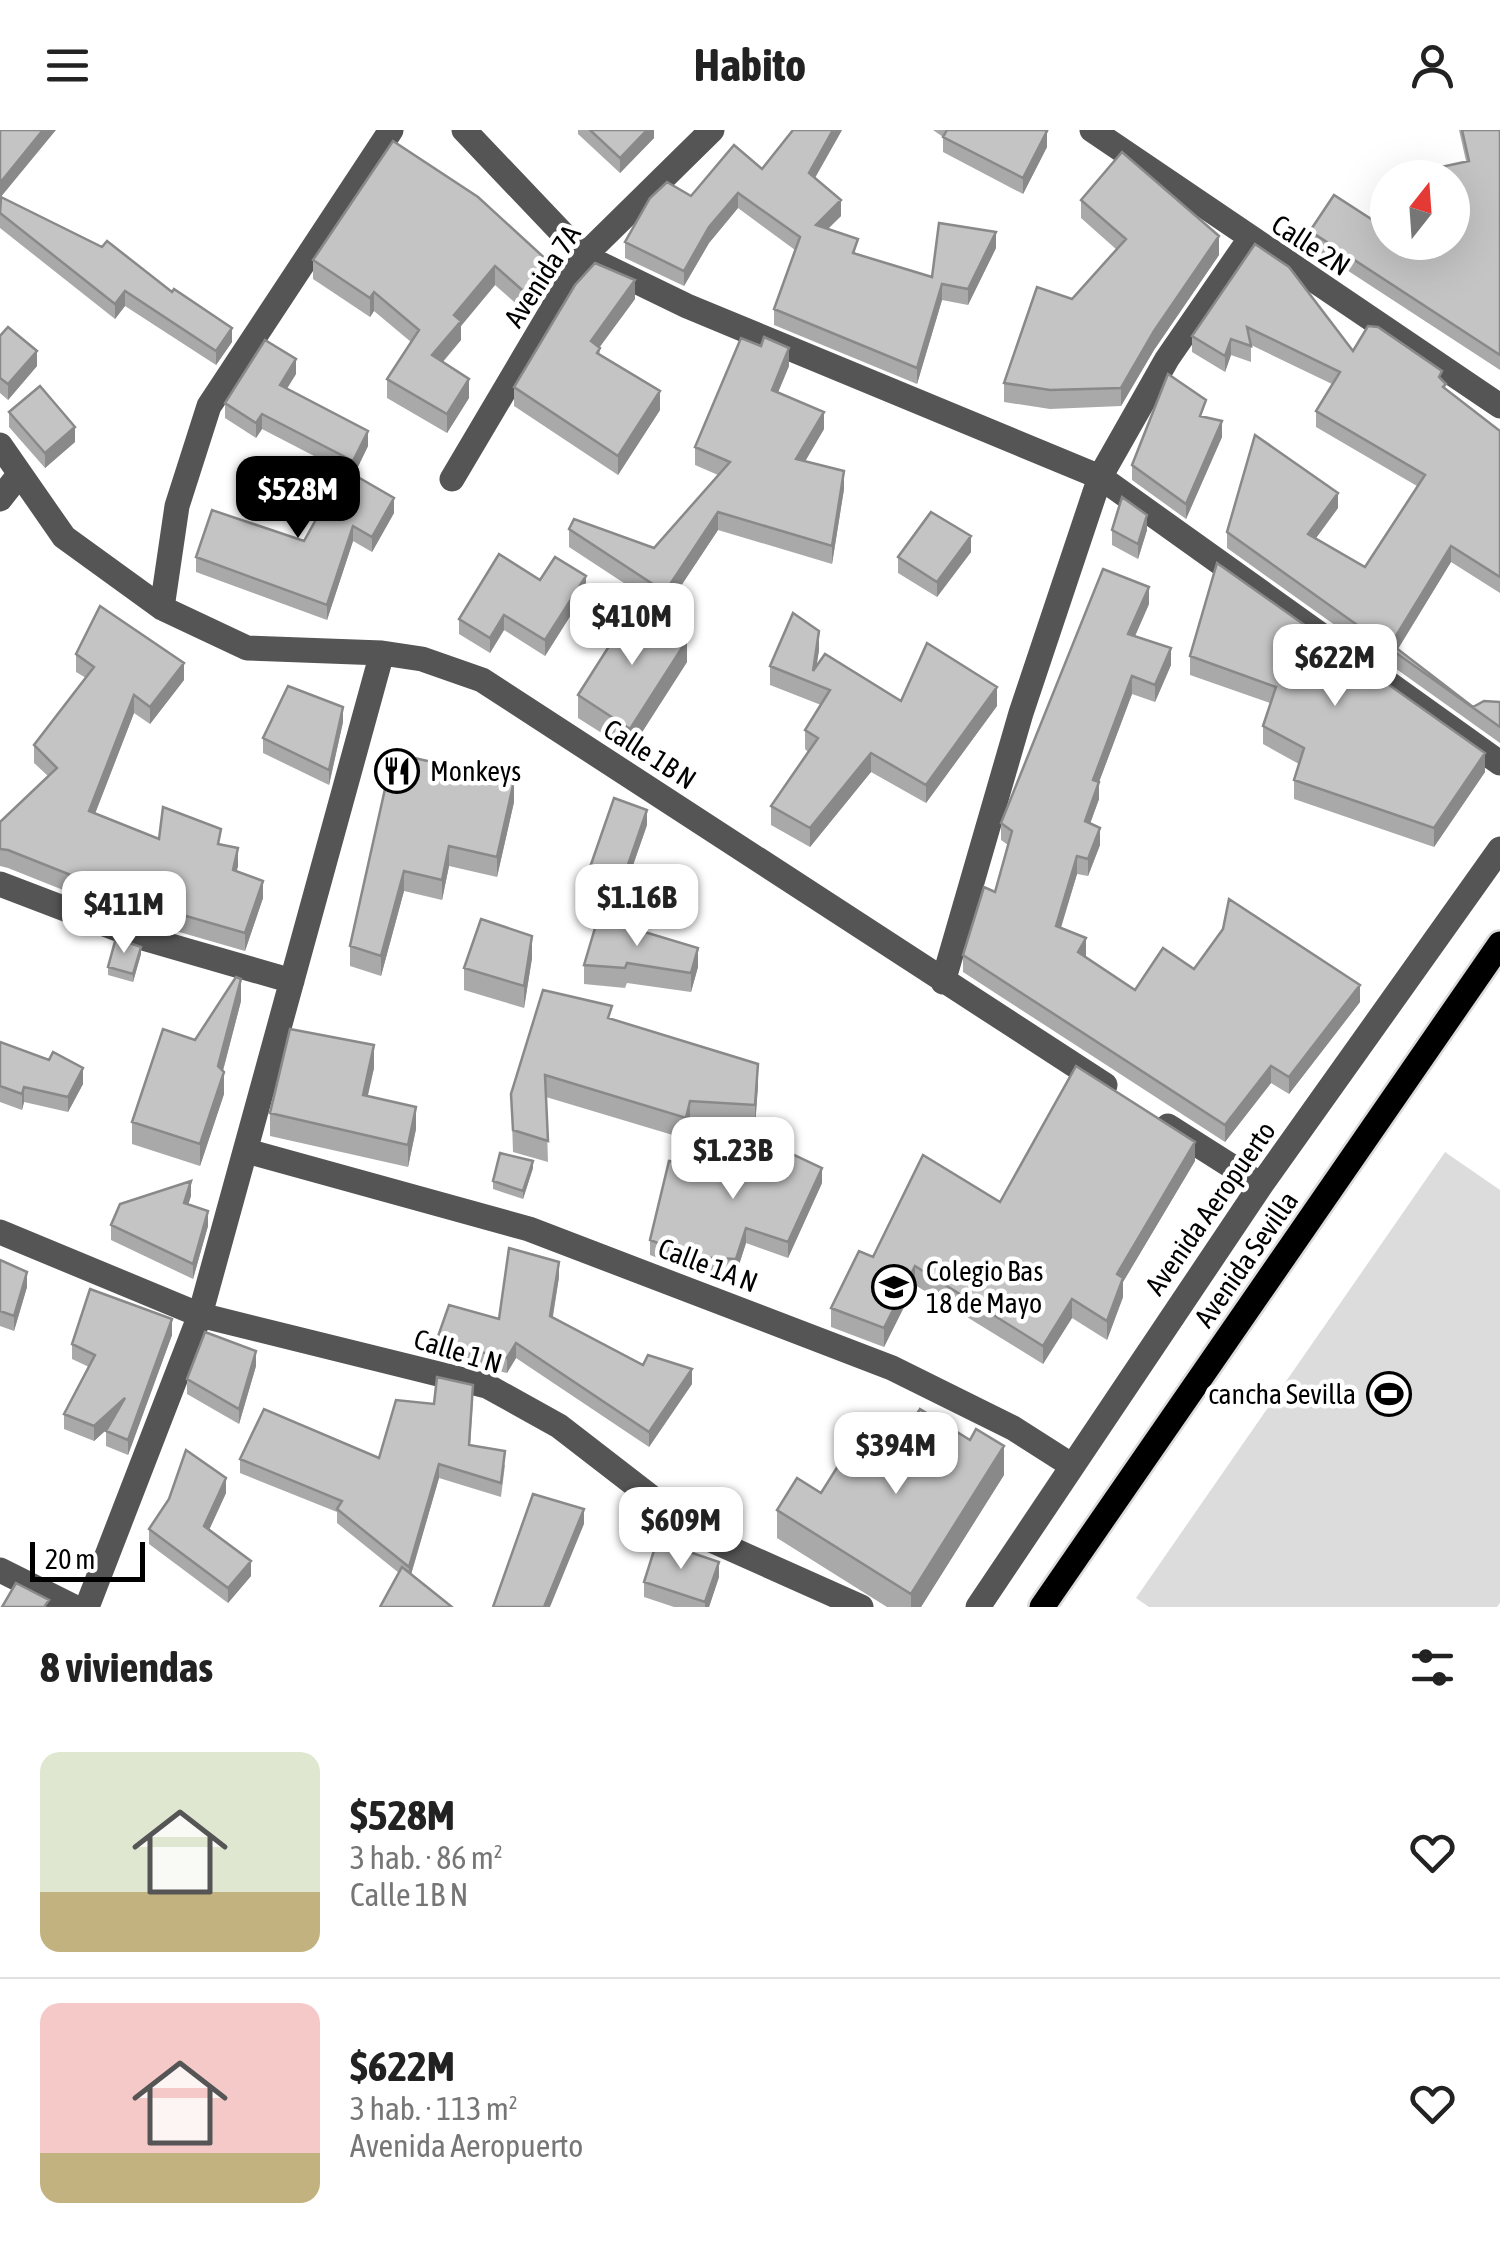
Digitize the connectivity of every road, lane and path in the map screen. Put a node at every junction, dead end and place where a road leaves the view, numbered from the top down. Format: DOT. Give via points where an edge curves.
graph roads {
  1 [pos="391,130"];
  2 [pos="464,130"];
  3 [pos="712,130"];
  4 [pos="1092,130"];
  5 [pos="1248,240"];
  6 [pos="584,256"];
  7 [pos="1500,406"];
  8 [pos="0,445"];
  9 [pos="18,476"];
  10 [pos="1100,477"];
  11 [pos="452,478"];
  12 [pos="0,499"];
  13 [pos="162,608"];
  14 [pos="382,653"];
  15 [pos="1500,763"];
  16 [pos="1500,848"];
  17 [pos="0,884"];
  18 [pos="1500,944"];
  19 [pos="292,980"];
  20 [pos="943,982"];
  21 [pos="246,1151"];
  22 [pos="1262,1185"];
  23 [pos="0,1232"];
  24 [pos="200,1315"];
  25 [pos="1072,1465"];
  26 [pos="0,1570"];
  27 [pos="74,1607"];
  28 [pos="86,1607"];
  29 [pos="861,1607"];
  30 [pos="978,1607"];
  31 [pos="1042,1607"];
  1 -- 13 [label="street" via="209,406 177,506"];
  2 -- 6 [label="street"];
  3 -- 6 [label="street, Avenida 7A"];
  4 -- 5 [label="street, Calle 2N"];
  5 -- 7 [label="street, Calle 2N"];
  5 -- 10 [label="street"];
  6 -- 10 [label="street" via="687,306"];
  6 -- 11 [label="street, Avenida 7A"];
  8 -- 9 [label="street, Calle 1B N"];
  9 -- 12 [label="street"];
  9 -- 13 [label="street, Calle 1B N" via="64,537"];
  10 -- 15 [label="street"];
  10 -- 20 [label="street" via="1021,713"];
  13 -- 14 [label="street, Calle 1B N" via="247,648"];
  14 -- 19 [label="street"];
  14 -- 20 [label="street, Calle 1B N" via="482,680"];
  16 -- 22 [label="street, Avenida Aeropuerto"];
  17 -- 19 [label="street" via="136,936"];
  18 -- 31 [label="main road, Avenida Sevilla"];
  19 -- 21 [label="street"];
  20 -- 22 [label="street, Calle 1B N"];
  21 -- 24 [label="street"];
  21 -- 25 [label="street, Calle 1A N" via="529,1228 892,1368 1000,1420"];
  22 -- 25 [label="street, Avenida Aeropuerto"];
  23 -- 24 [label="street, Calle 1 N"];
  24 -- 28 [label="street"];
  24 -- 29 [label="street, Calle 1 N" via="486,1386 559,1426 700,1536"];
  25 -- 30 [label="street, Avenida Aeropuerto"];
  26 -- 27 [label="street"];
}
